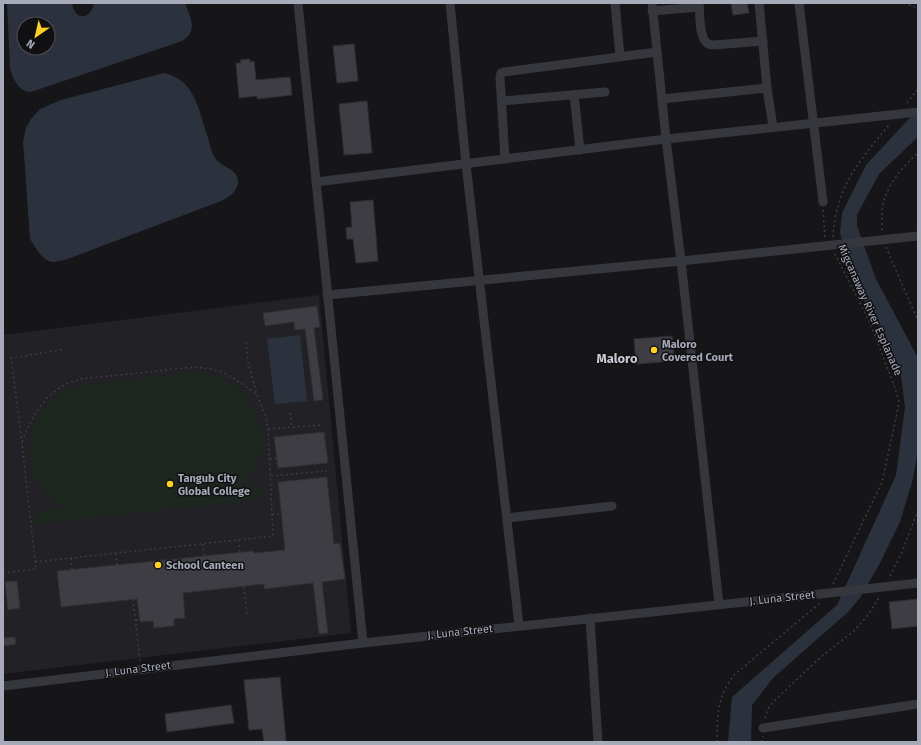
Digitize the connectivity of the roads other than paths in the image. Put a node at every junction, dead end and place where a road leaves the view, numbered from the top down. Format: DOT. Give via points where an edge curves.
graph roads {
  1 [pos="298,3"];
  2 [pos="450,3"];
  3 [pos="614,3"];
  4 [pos="759,3"];
  5 [pos="799,3"];
  6 [pos="699,5"];
  7 [pos="652,7"];
  8 [pos="763,41"];
  9 [pos="657,52"];
  10 [pos="620,56"];
  11 [pos="768,88"];
  12 [pos="605,92"];
  13 [pos="574,95"];
  14 [pos="662,99"];
  15 [pos="502,102"];
  16 [pos="918,112"];
  17 [pos="814,122"];
  18 [pos="773,127"];
  19 [pos="666,139"];
  20 [pos="580,150"];
  21 [pos="505,159"];
  22 [pos="466,164"];
  23 [pos="316,182"];
  24 [pos="823,202"];
  25 [pos="918,236"];
  26 [pos="681,260"];
  27 [pos="479,280"];
  28 [pos="328,295"];
  29 [pos="612,506"];
  30 [pos="507,518"];
  31 [pos="918,583"];
  32 [pos="719,604"];
  33 [pos="590,618"];
  34 [pos="519,625"];
  35 [pos="363,642"];
  36 [pos="3,686"];
  37 [pos="918,704"];
  38 [pos="763,728"];
  39 [pos="598,742"];
  1 -- 23 [label="street"];
  2 -- 22 [label="street"];
  3 -- 10 [label="street"];
  4 -- 8 [label="street"];
  5 -- 17 [label="street"];
  6 -- 7 [label="street"];
  6 -- 8 [label="street" via="702,34 709,45"];
  7 -- 9 [label="street"];
  8 -- 11 [label="street"];
  9 -- 10 [label="street"];
  9 -- 14 [label="street"];
  10 -- 15 [label="street" via="501,73"];
  11 -- 14 [label="street"];
  11 -- 18 [label="street"];
  12 -- 13 [label="street"];
  13 -- 15 [label="street"];
  13 -- 20 [label="street"];
  14 -- 19 [label="street"];
  15 -- 21 [label="street"];
  16 -- 17 [label="street"];
  17 -- 18 [label="street"];
  17 -- 24 [label="street"];
  18 -- 19 [label="street"];
  19 -- 20 [label="street"];
  19 -- 26 [label="street"];
  20 -- 21 [label="street"];
  21 -- 22 [label="street"];
  22 -- 23 [label="street"];
  22 -- 27 [label="street"];
  23 -- 28 [label="street"];
  25 -- 26 [label="street"];
  26 -- 27 [label="street"];
  26 -- 32 [label="street"];
  27 -- 28 [label="street"];
  27 -- 30 [label="street"];
  28 -- 35 [label="street"];
  29 -- 30 [label="street"];
  30 -- 34 [label="street"];
  31 -- 32 [label="street, J. Luna Street"];
  32 -- 33 [label="street, J. Luna Street"];
  33 -- 34 [label="street, J. Luna Street"];
  33 -- 39 [label="street"];
  34 -- 35 [label="street, J. Luna Street"];
  35 -- 36 [label="street, J. Luna Street"];
  37 -- 38 [label="street"];
}
